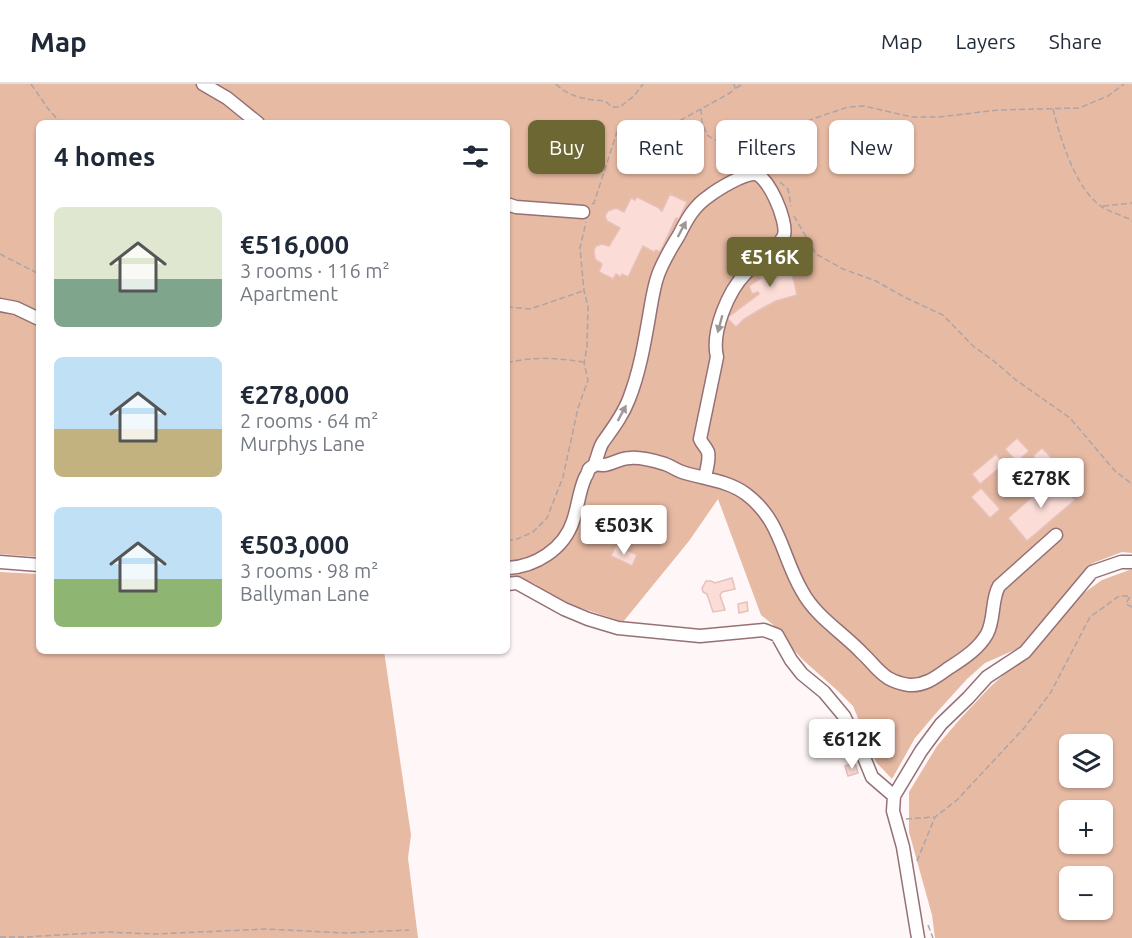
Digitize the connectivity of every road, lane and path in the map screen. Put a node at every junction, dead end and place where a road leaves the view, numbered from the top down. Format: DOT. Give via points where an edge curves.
graph roads {
  1 [pos="31,84"];
  2 [pos="203,84"];
  3 [pos="556,84"];
  4 [pos="643,84"];
  5 [pos="734,84"];
  6 [pos="743,84"];
  7 [pos="1124,84"];
  8 [pos="735,88"];
  9 [pos="701,108"];
  10 [pos="1053,108"];
  11 [pos="58,120"];
  12 [pos="254,120"];
  13 [pos="810,120"];
  14 [pos="716,140"];
  15 [pos="776,178"];
  16 [pos="1132,203"];
  17 [pos="510,205"];
  18 [pos="1102,207"];
  19 [pos="791,208"];
  20 [pos="583,212"];
  21 [pos="793,215"];
  22 [pos="1132,220"];
  23 [pos="0,254"];
  24 [pos="36,272"];
  25 [pos="584,291"];
  26 [pos="0,305"];
  27 [pos="510,307"];
  28 [pos="36,318"];
  29 [pos="510,362"];
  30 [pos="584,363"];
  31 [pos="595,464"];
  32 [pos="705,478"];
  33 [pos="1132,484"];
  34 [pos="1056,535"];
  35 [pos="510,540"];
  36 [pos="0,562"];
  37 [pos="1132,562"];
  38 [pos="36,565"];
  39 [pos="510,568"];
  40 [pos="510,583"];
  41 [pos="1132,606"];
  42 [pos="894,796"];
  43 [pos="935,817"];
  44 [pos="896,820"];
  45 [pos="918,869"];
  46 [pos="926,919"];
  47 [pos="409,930"];
  48 [pos="0,937"];
  49 [pos="918,938"];
  50 [pos="933,938"];
  1 -- 11 [label="path"];
  2 -- 12 [label="street"];
  3 -- 4 [label="path" via="573,95 620,107"];
  5 -- 8 [label="path"];
  6 -- 8 [label="path"];
  7 -- 10 [label="path" via="1080,108"];
  8 -- 9 [label="path"];
  9 -- 14 [label="path" via="707,135"];
  9 -- 20 [label="path" via="670,126 645,128 633,124 617,132 594,203"];
  10 -- 13 [label="path" via="912,117 864,106 848,107"];
  10 -- 18 [label="path" via="1058,131 1083,189"];
  15 -- 19 [label="path" via="789,189"];
  16 -- 18 [label="path"];
  17 -- 20 [label="street"];
  18 -- 22 [label="path"];
  20 -- 25 [label="path" via="586,221 580,248"];
  21 -- 33 [label="path" via="816,254 943,315 973,346 1070,418 1115,471"];
  23 -- 24 [label="path"];
  25 -- 27 [label="path" via="530,309"];
  25 -- 30 [label="path" via="588,306"];
  26 -- 28 [label="street"];
  29 -- 30 [label="path" via="535,357"];
  30 -- 35 [label="path" via="588,380 563,477 547,518 533,532"];
  31 -- 32 [label="street" via="638,458"];
  31 -- 32 [label="street, one-way" via="602,444 629,400 658,275 689,215 710,195 757,174 764,178 781,212 785,233 744,274 718,327 717,357 700,439 709,457"];
  31 -- 39 [label="street" via="584,481 566,537 541,560"];
  32 -- 34 [label="street" via="737,488 763,510 778,533 802,592 814,608 882,673 898,683 911,685 933,680 969,654 987,634 999,586"];
  36 -- 38 [label="street"];
  37 -- 42 [label="street" via="1092,572 1024,652 987,676 941,724"];
  40 -- 42 [label="street" via="517,582 564,609 618,627 700,636 764,630 777,635 790,660 844,716 872,777"];
  41 -- 43 [label="path" via="1126,604 1130,596 1119,596 1090,617 1051,692 1025,727 957,800"];
  42 -- 44 [label="street"];
  43 -- 44 [label="path"];
  43 -- 45 [label="path" via="917,860"];
  44 -- 49 [label="street"];
  46 -- 50 [label="path"];
  47 -- 48 [label="path" via="345,933 266,929"];
}
